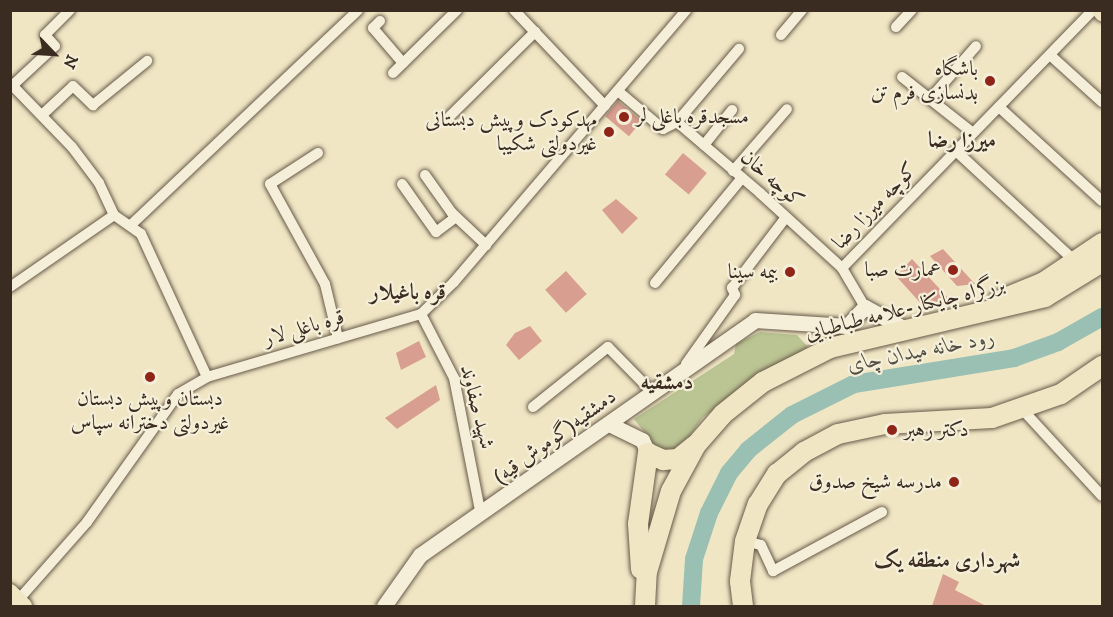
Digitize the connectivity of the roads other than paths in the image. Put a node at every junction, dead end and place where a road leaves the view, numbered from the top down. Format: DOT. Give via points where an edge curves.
graph roads {
  1 [pos="70,10"];
  2 [pos="358,10"];
  3 [pos="458,10"];
  4 [pos="514,10"];
  5 [pos="686,10"];
  6 [pos="802,10"];
  7 [pos="912,10"];
  8 [pos="1093,10"];
  9 [pos="380,21"];
  10 [pos="896,27"];
  11 [pos="535,32"];
  12 [pos="781,35"];
  13 [pos="976,46"];
  14 [pos="739,49"];
  15 [pos="1050,55"];
  16 [pos="147,61"];
  17 [pos="403,63"];
  18 [pos="393,73"];
  19 [pos="902,77"];
  20 [pos="12,84"];
  21 [pos="618,91"];
  22 [pos="930,99"];
  23 [pos="1102,102"];
  24 [pos="605,106"];
  25 [pos="999,107"];
  26 [pos="732,110"];
  27 [pos="787,110"];
  28 [pos="42,115"];
  29 [pos="450,116"];
  30 [pos="677,122"];
  31 [pos="973,134"];
  32 [pos="704,145"];
  33 [pos="956,152"];
  34 [pos="318,153"];
  35 [pos="737,174"];
  36 [pos="425,175"];
  37 [pos="402,184"];
  38 [pos="1102,201"];
  39 [pos="114,215"];
  40 [pos="786,217"];
  41 [pos="456,218"];
  42 [pos="132,224"];
  43 [pos="1102,243"];
  44 [pos="486,245"];
  45 [pos="1102,262"];
  46 [pos="1077,263"];
  47 [pos="842,268"];
  48 [pos="655,283"];
  49 [pos="10,287"];
  50 [pos="865,307"];
  51 [pos="421,314"];
  52 [pos="974,315"];
  53 [pos="905,329"];
  54 [pos="338,338"];
  55 [pos="1102,366"];
  56 [pos="678,374"];
  57 [pos="207,377"];
  58 [pos="1102,377"];
  59 [pos="653,393"];
  60 [pos="1061,394"];
  61 [pos="533,407"];
  62 [pos="1022,409"];
  63 [pos="609,424"];
  64 [pos="696,445"];
  65 [pos="648,453"];
  66 [pos="1102,496"];
  67 [pos="882,512"];
  68 [pos="482,515"];
  69 [pos="745,541"];
  70 [pos="17,601"];
  71 [pos="384,606"];
  72 [pos="645,606"];
  73 [pos="743,606"];
  1 -- 20 [label="street" via="45,35 56,46"];
  2 -- 42 [label="street"];
  3 -- 17 [label="street"];
  4 -- 11 [label="street"];
  5 -- 21 [label="street"];
  6 -- 12 [label="street"];
  7 -- 10 [label="street"];
  8 -- 15 [label="street, کوچه میرزا رضا"];
  9 -- 17 [label="street" via="373,28"];
  11 -- 24 [label="street"];
  11 -- 29 [label="street"];
  13 -- 22 [label="street"];
  14 -- 30 [label="street"];
  15 -- 23 [label="street"];
  15 -- 25 [label="street, کوچه میرزا رضا"];
  16 -- 28 [label="street" via="93,105 73,86"];
  17 -- 18 [label="street"];
  19 -- 22 [label="street"];
  20 -- 28 [label="street"];
  21 -- 24 [label="street"];
  21 -- 30 [label="street" via="663,129"];
  22 -- 31 [label="street"];
  24 -- 44 [label="street"];
  25 -- 31 [label="street, کوچه میرزا رضا"];
  25 -- 38 [label="street"];
  26 -- 32 [label="street"];
  27 -- 35 [label="street"];
  28 -- 39 [label="street" via="99,183"];
  30 -- 32 [label="street, کوچه خان"];
  31 -- 33 [label="street, کوچه میرزا رضا"];
  32 -- 35 [label="street, کوچه خان"];
  33 -- 46 [label="street"];
  33 -- 47 [label="street, کوچه میرزا رضا"];
  34 -- 54 [label="street" via="270,184 325,284"];
  35 -- 40 [label="street, کوچه خان"];
  35 -- 48 [label="street"];
  36 -- 41 [label="street"];
  37 -- 41 [label="street" via="436,232"];
  39 -- 42 [label="street"];
  39 -- 49 [label="street"];
  40 -- 47 [label="street, کوچه خان"];
  40 -- 56 [label="street" via="732,288 735,296"];
  41 -- 44 [label="street"];
  42 -- 57 [label="street" via="145,242"];
  43 -- 46 [label="highway"];
  44 -- 51 [label="street"];
  45 -- 52 [label="highway, بزرگراه چایکنار-علامه طباطبایی" via="1045,297"];
  46 -- 52 [label="highway"];
  47 -- 50 [label="street, کوچه میرزا رضا"];
  50 -- 53 [label="main road"];
  50 -- 56 [label="main road, دمشقیه(گوموش قیه)" via="847,326 755,320"];
  51 -- 54 [label="street, قره باغلی لار"];
  51 -- 68 [label="street, شهید صفاوند" via="454,378"];
  52 -- 53 [label="highway, بزرگراه چایکنار-علامه طباطبایی"];
  53 -- 64 [label="highway, بزرگراه چایکنار-علامه طباطبایی" via="830,348 793,363 723,414"];
  54 -- 57 [label="street, قره باغلی لار"];
  55 -- 60 [label="highway"];
  56 -- 59 [label="main road, دمشقیه(گوموش قیه)"];
  57 -- 70 [label="street, قره باغلی لار" via="178,394 87,522"];
  58 -- 60 [label="highway"];
  59 -- 61 [label="street" via="608,347"];
  59 -- 63 [label="main road, دمشقیه(گوموش قیه)"];
  60 -- 62 [label="highway"];
  62 -- 66 [label="street"];
  62 -- 69 [label="highway" via="992,418 885,424 838,434 777,474 758,504"];
  63 -- 65 [label="main road" via="642,440"];
  63 -- 68 [label="main road, دمشقیه(گوموش قیه)"];
  64 -- 65 [label="highway" via="678,459 663,460"];
  64 -- 72 [label="highway, بزرگراه چایکنار-علامه طباطبایی" via="671,491 656,534"];
  65 -- 72 [label="highway" via="638,524"];
  67 -- 69 [label="street" via="773,571 761,545"];
  68 -- 71 [label="main road, دمشقیه(گوموش قیه)" via="420,555"];
  69 -- 73 [label="highway" via="740,581"];
}
